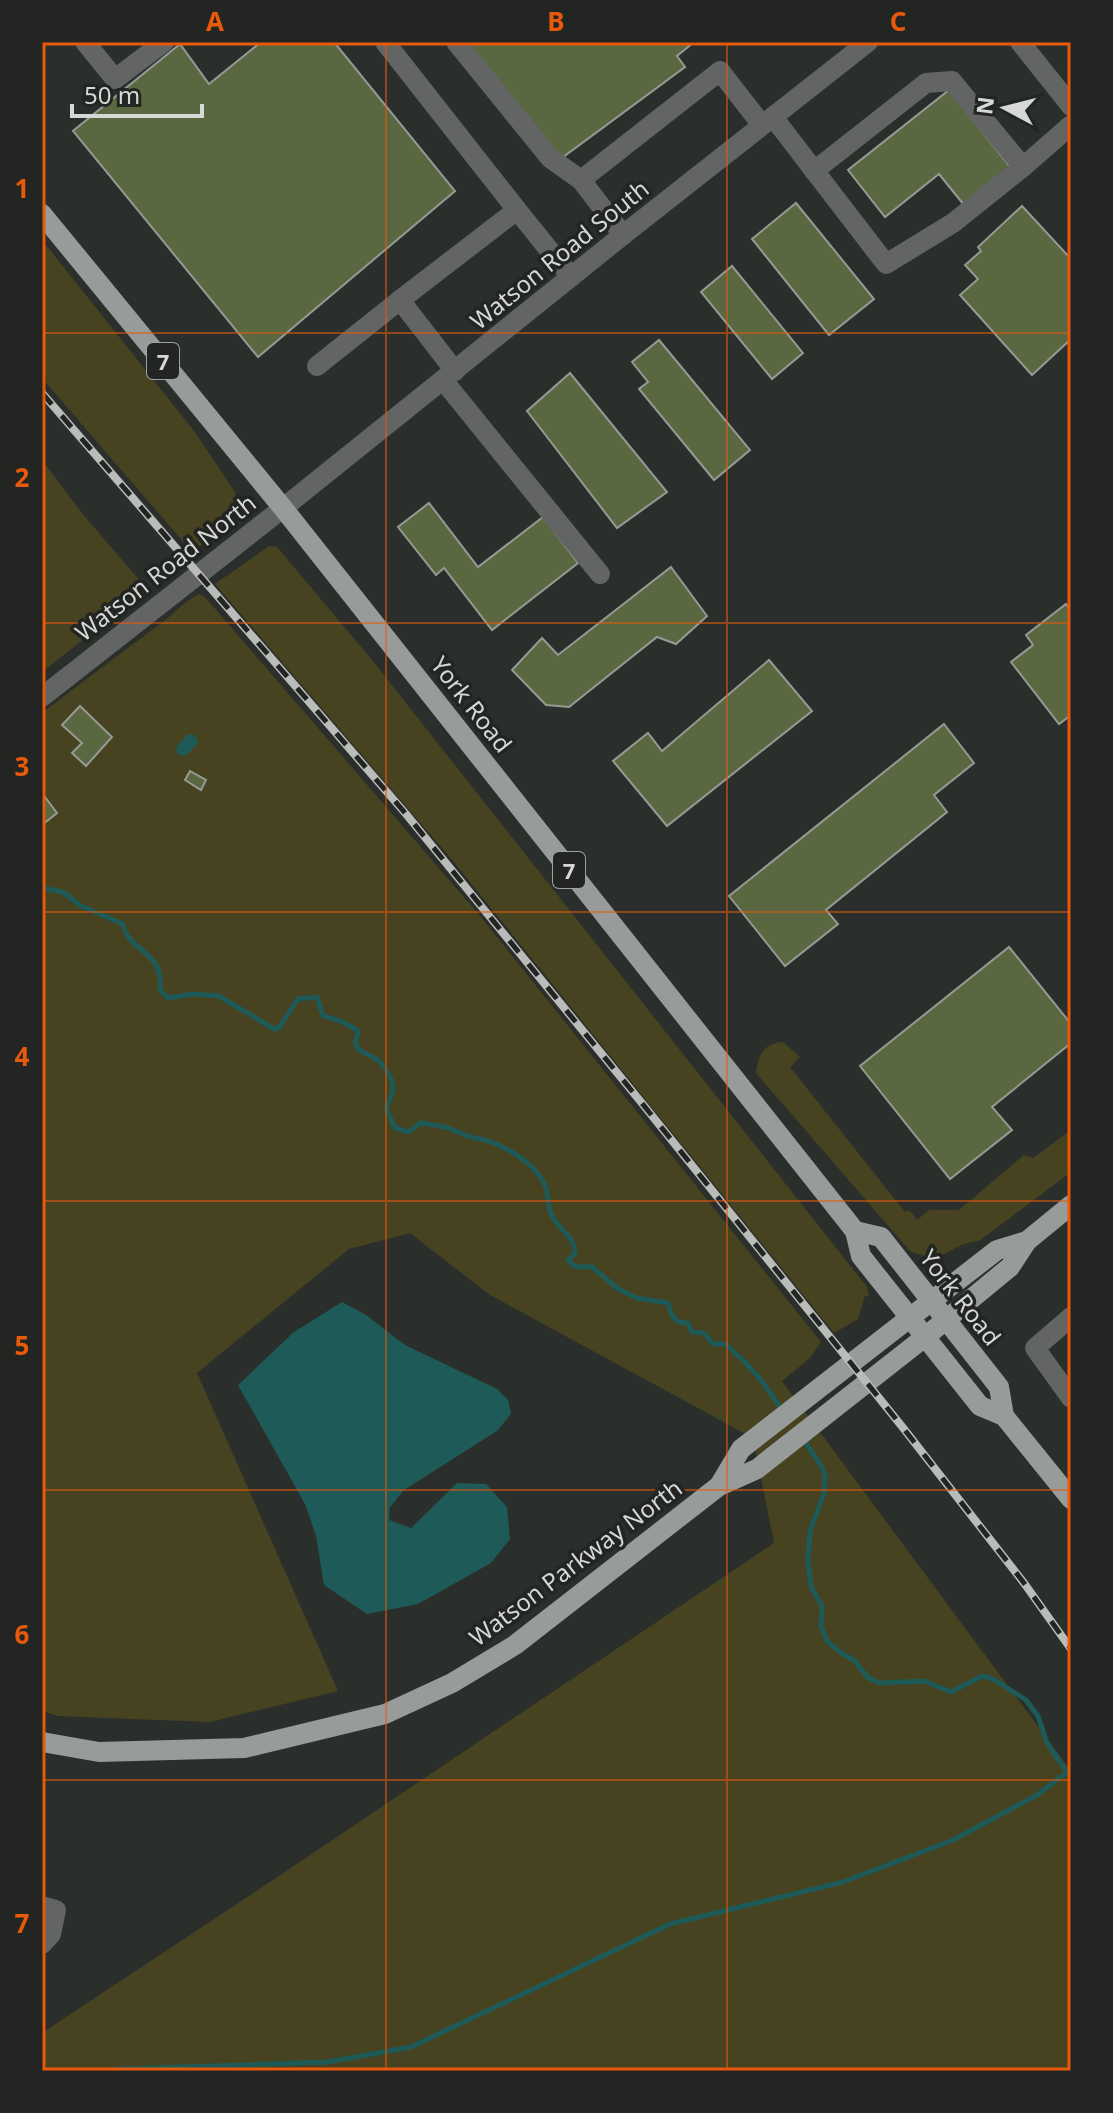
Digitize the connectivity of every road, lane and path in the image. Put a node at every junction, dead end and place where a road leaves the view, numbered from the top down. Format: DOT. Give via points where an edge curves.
graph roads {
  1 [pos="85,42"];
  2 [pos="164,42"];
  3 [pos="385,42"];
  4 [pos="456,42"];
  5 [pos="868,42"];
  6 [pos="1020,42"];
  7 [pos="1071,106"];
  8 [pos="768,121"];
  9 [pos="1071,125"];
  10 [pos="1023,167"];
  11 [pos="814,171"];
  12 [pos="581,180"];
  13 [pos="517,210"];
  14 [pos="42,214"];
  15 [pos="623,235"];
  16 [pos="571,277"];
  17 [pos="400,300"];
  18 [pos="317,366"];
  19 [pos="449,375"];
  20 [pos="283,508"];
  21 [pos="600,574"];
  22 [pos="42,697"];
  23 [pos="1071,1205"];
  24 [pos="855,1231"];
  25 [pos="1027,1241"];
  26 [pos="930,1300"];
  27 [pos="909,1316"];
  28 [pos="1071,1317"];
  29 [pos="946,1320"];
  30 [pos="925,1337"];
  31 [pos="1067,1384"];
  32 [pos="1004,1416"];
  33 [pos="719,1486"];
  34 [pos="1071,1499"];
  35 [pos="42,1742"];
  36 [pos="42,1906"];
  37 [pos="42,1944"];
  1 -- 2 [label="street" via="115,79"];
  3 -- 13 [label="street"];
  4 -- 12 [label="street" via="550,158"];
  5 -- 8 [label="street, Watson Road South"];
  6 -- 7 [label="street"];
  8 -- 11 [label="street"];
  8 -- 12 [label="street" via="720,71"];
  8 -- 15 [label="street, Watson Road South"];
  9 -- 10 [label="street"];
  10 -- 11 [label="street" via="952,81 926,83"];
  10 -- 11 [label="street" via="953,223 886,264"];
  12 -- 15 [label="street"];
  13 -- 16 [label="street"];
  13 -- 17 [label="street"];
  14 -- 20 [label="main road, York Road / 7"];
  15 -- 16 [label="street, Watson Road South"];
  16 -- 19 [label="street, Watson Road South"];
  17 -- 18 [label="street"];
  17 -- 19 [label="street"];
  19 -- 20 [label="street, Watson Road South"];
  19 -- 21 [label="street"];
  20 -- 22 [label="street, Watson Road North"];
  20 -- 24 [label="main road, York Road / 7"];
  23 -- 25 [label="main road"];
  24 -- 26 [label="main road, York Road / 7" via="881,1237"];
  24 -- 27 [label="main road, York Road / 7" via="861,1256"];
  25 -- 26 [label="main road, Watson Parkway North" via="997,1250"];
  25 -- 29 [label="main road, Watson Parkway North" via="1010,1267"];
  26 -- 27 [label="main road, Watson Parkway North"];
  26 -- 29 [label="main road, York Road / 7"];
  27 -- 30 [label="main road, York Road / 7"];
  27 -- 33 [label="main road, Watson Parkway North" via="741,1449"];
  28 -- 31 [label="street" via="1035,1348"];
  29 -- 30 [label="main road, Watson Parkway North"];
  29 -- 32 [label="main road, York Road / 7" via="999,1387"];
  30 -- 32 [label="main road, York Road / 7" via="980,1406"];
  30 -- 33 [label="main road, Watson Parkway North" via="757,1469"];
  32 -- 34 [label="main road, York Road / 7"];
  33 -- 35 [label="main road, Watson Parkway North" via="515,1645 452,1683 385,1714 244,1748 99,1752"];
  36 -- 37 [label="street" via="56,1910 51,1934"];
}
